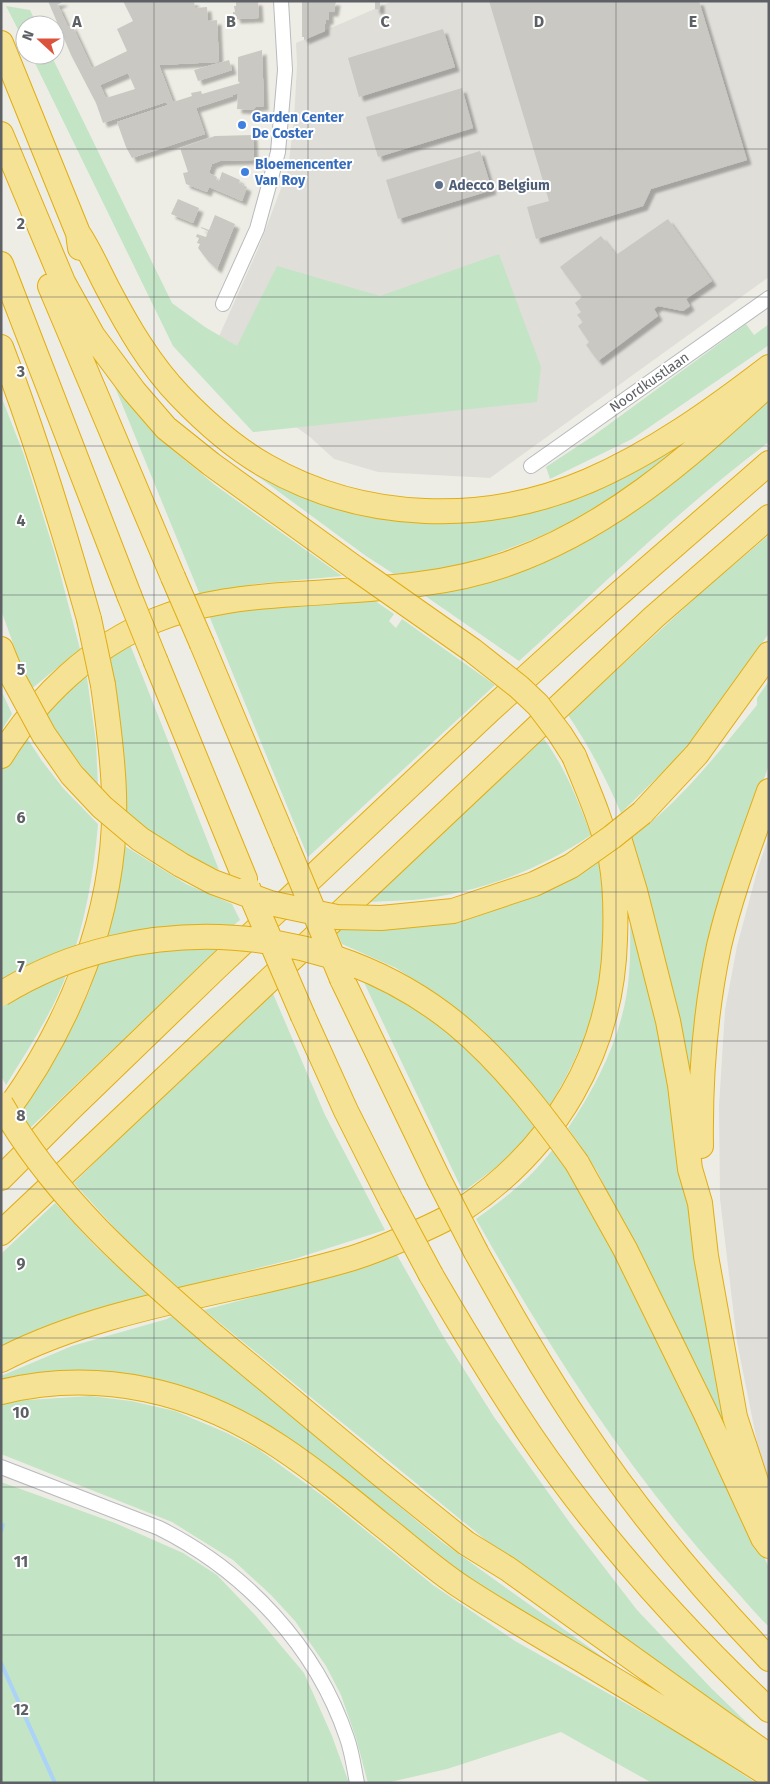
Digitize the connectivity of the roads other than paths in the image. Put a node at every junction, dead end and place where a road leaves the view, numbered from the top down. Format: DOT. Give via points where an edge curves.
graph roads {
  1 [pos="282,1"];
  2 [pos="1,43"];
  3 [pos="1,134"];
  4 [pos="1,170"];
  5 [pos="78,233"];
  6 [pos="1,264"];
  7 [pos="769,298"];
  8 [pos="223,304"];
  9 [pos="1,347"];
  10 [pos="769,366"];
  11 [pos="769,384"];
  12 [pos="769,463"];
  13 [pos="211,464"];
  14 [pos="531,466"];
  15 [pos="769,517"];
  16 [pos="1,649"];
  17 [pos="769,654"];
  18 [pos="1,756"];
  19 [pos="574,756"];
  20 [pos="769,791"];
  21 [pos="1,994"];
  22 [pos="1,1104"];
  23 [pos="1,1119"];
  24 [pos="1,1178"];
  25 [pos="700,1203"];
  26 [pos="1,1233"];
  27 [pos="1,1360"];
  28 [pos="1,1392"];
  29 [pos="1,1467"];
  30 [pos="769,1521"];
  31 [pos="769,1546"];
  32 [pos="769,1659"];
  33 [pos="769,1710"];
  34 [pos="769,1756"];
  35 [pos="769,1775"];
  36 [pos="357,1783"];
  1 -- 8 [label="street" via="285,70 278,152 257,229"];
  2 -- 5 [label="highway"];
  3 -- 13 [label="highway" via="63,282 93,336 166,428"];
  4 -- 32 [label="highway, bridge" via="342,979 476,1252 575,1418 628,1494 669,1548"];
  5 -- 10 [label="highway" via="142,348 178,394 207,423 266,466 300,483 344,499 383,508 434,512 482,510 522,503 588,481 639,456"];
  5 -- 13 [label="highway" via="82,259 117,331 171,414"];
  6 -- 33 [label="highway, bridge" via="129,595 245,879 346,1111 392,1202 485,1366 580,1503 679,1620"];
  7 -- 14 [label="street, Noordkustlaan"];
  9 -- 23 [label="highway, bridge" via="47,478 89,619 110,732 114,796 110,865 91,951 50,1044 21,1093"];
  11 -- 18 [label="highway" via="681,463 600,520 549,548 506,565 463,577 424,583 255,597 213,604 172,614 132,631 107,645 56,686 18,729"];
  12 -- 24 [label="highway" via="606,604 482,718 216,968"];
  13 -- 19 [label="highway, bridge" via="512,681 538,705"];
  15 -- 26 [label="highway" via="647,623"];
  16 -- 17 [label="highway, bridge" via="44,735 72,775 102,807 140,839 213,882 270,903 337,916 381,918 453,911 534,884 571,866 642,813 697,754"];
  19 -- 25 [label="highway" via="596,786 610,815 635,891 668,1021 690,1169"];
  19 -- 27 [label="highway" via="602,827 611,861 616,904 614,961 602,1025 591,1055 562,1112 534,1148 461,1210 384,1247 278,1278 188,1297 76,1329"];
  20 -- 25 [label="highway" via="731,903 708,1002 700,1114"];
  21 -- 31 [label="highway, bridge" via="61,965 124,945 192,936 232,937 276,942 341,959 412,994 454,1023 510,1076 577,1163 625,1248"];
  22 -- 34 [label="highway, bridge" via="31,1152 81,1213 146,1277 214,1336 466,1543 508,1569"];
  25 -- 30 [label="highway" via="706,1256 735,1417"];
  28 -- 35 [label="highway" via="72,1382 106,1383 180,1399 227,1417 278,1446 314,1472 461,1587"];
  29 -- 36 [label="street" via="159,1528 215,1561 238,1579 296,1641 325,1687 347,1739"];
}
